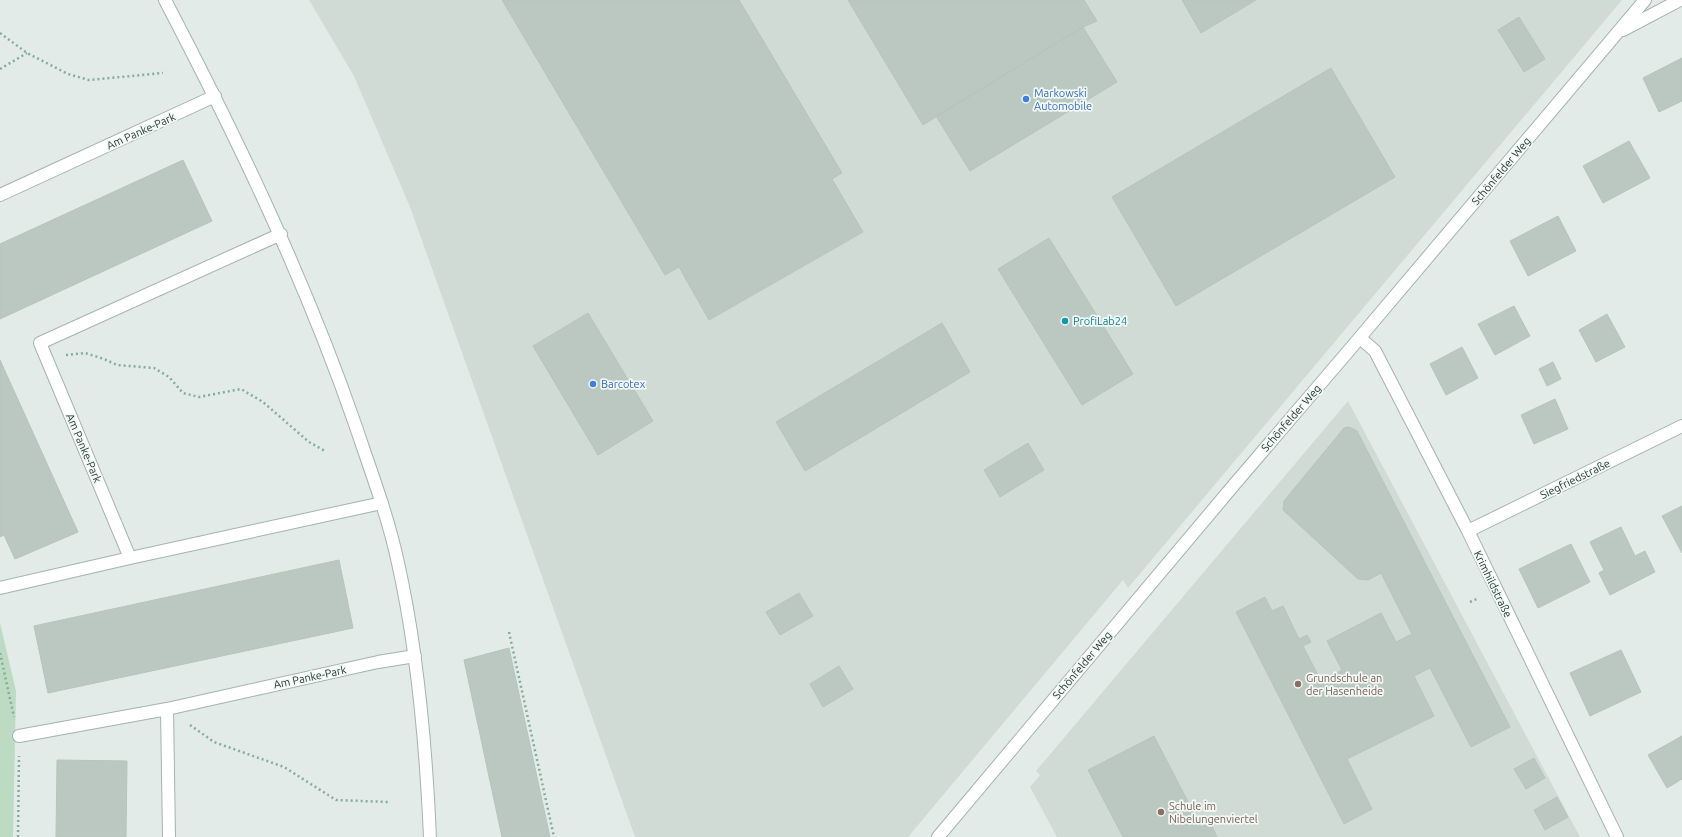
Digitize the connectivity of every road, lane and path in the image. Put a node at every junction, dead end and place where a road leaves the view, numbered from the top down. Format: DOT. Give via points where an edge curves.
graph roads {
  1 [pos="165,0"];
  2 [pos="1645,0"];
  3 [pos="1680,0"];
  4 [pos="0,33"];
  5 [pos="1618,33"];
  6 [pos="27,53"];
  7 [pos="0,69"];
  8 [pos="163,73"];
  9 [pos="216,96"];
  10 [pos="0,195"];
  11 [pos="281,234"];
  12 [pos="1360,338"];
  13 [pos="48,361"];
  14 [pos="1682,426"];
  15 [pos="325,451"];
  16 [pos="382,502"];
  17 [pos="1468,531"];
  18 [pos="130,558"];
  19 [pos="0,588"];
  20 [pos="509,632"];
  21 [pos="415,656"];
  22 [pos="167,708"];
  23 [pos="19,736"];
  24 [pos="388,802"];
  25 [pos="941,836"];
  26 [pos="169,837"];
  27 [pos="430,837"];
  28 [pos="554,837"];
  29 [pos="1617,837"];
  1 -- 9 [label="street"];
  2 -- 5 [label="street, Schönfelder Weg"];
  3 -- 5 [label="street"];
  4 -- 6 [label="path"];
  5 -- 12 [label="street, Schönfelder Weg"];
  6 -- 7 [label="path"];
  6 -- 8 [label="path" via="68,74 88,80"];
  9 -- 10 [label="street, Am Panke-Park"];
  9 -- 11 [label="street"];
  11 -- 13 [label="street, Am Panke-Park" via="40,343"];
  11 -- 16 [label="street" via="336,368"];
  12 -- 17 [label="street, Krimhildstraße" via="1375,351"];
  12 -- 25 [label="street, Schönfelder Weg"];
  13 -- 15 [label="path" via="63,355 85,353 117,365 154,368 169,377 183,393 199,397 241,389 263,402 309,442"];
  13 -- 18 [label="street, Am Panke-Park"];
  14 -- 17 [label="street, Siegfriedstraße"];
  16 -- 18 [label="street"];
  16 -- 21 [label="street" via="398,563"];
  17 -- 29 [label="street, Krimhildstraße"];
  18 -- 19 [label="street"];
  20 -- 28 [label="path"];
  21 -- 22 [label="street, Am Panke-Park"];
  21 -- 27 [label="street"];
  22 -- 23 [label="street, Am Panke-Park"];
  22 -- 24 [label="path" via="214,742 284,767 336,800"];
  22 -- 26 [label="street"];
}
